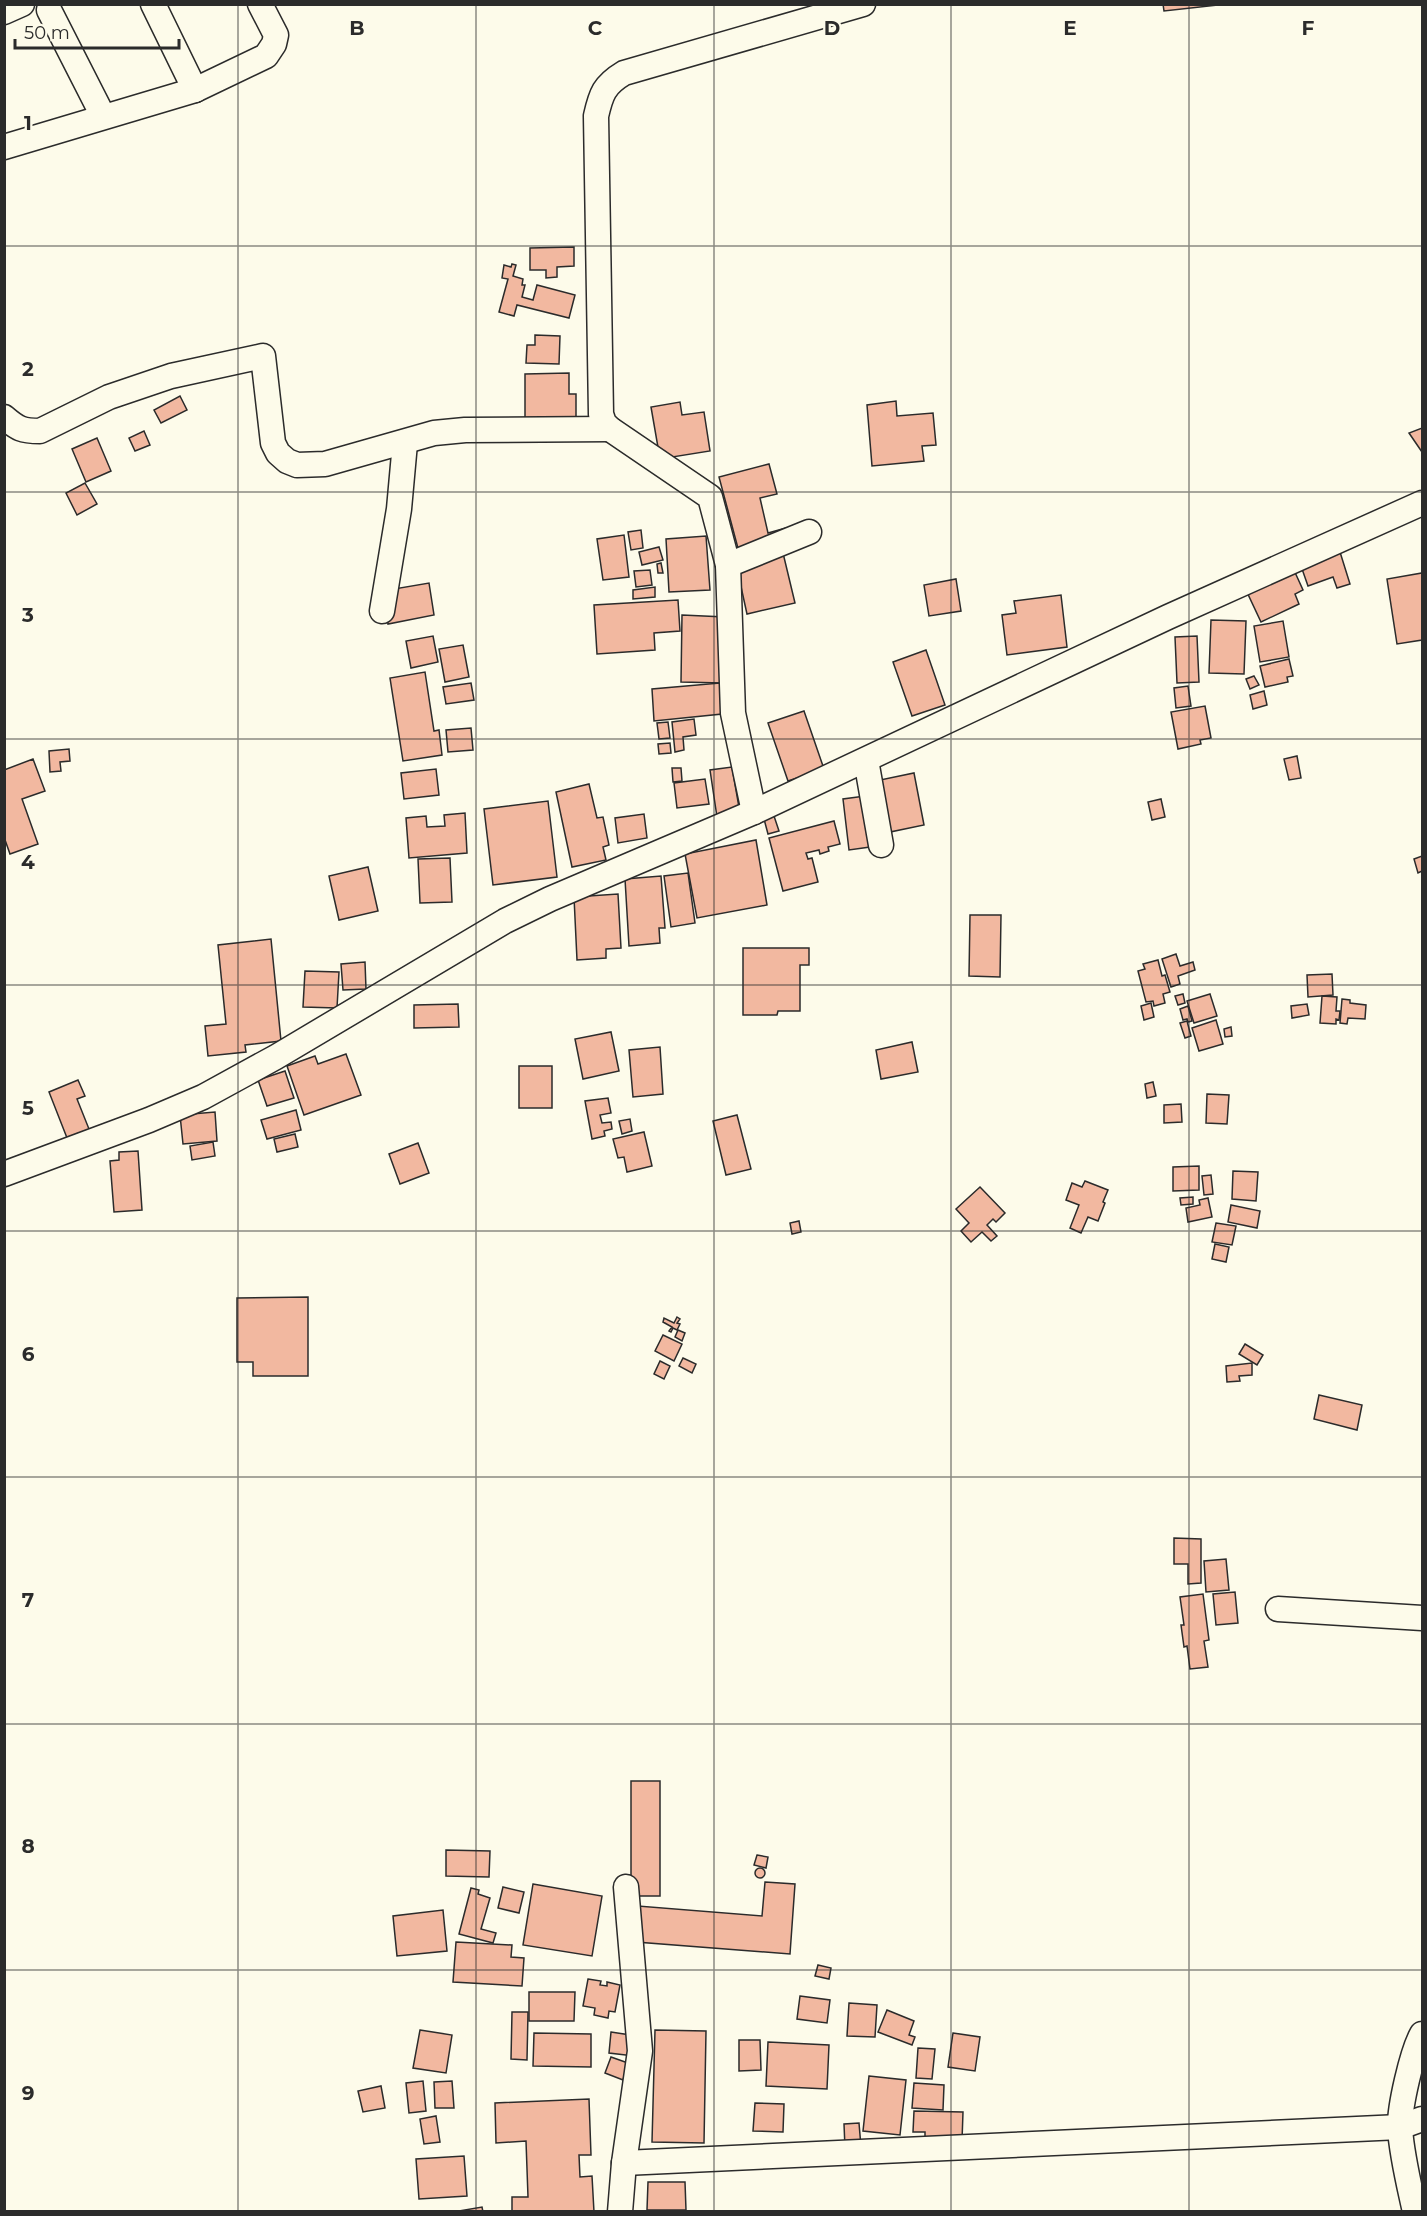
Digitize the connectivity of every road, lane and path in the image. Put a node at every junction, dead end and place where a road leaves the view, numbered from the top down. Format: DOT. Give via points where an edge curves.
graph roads {
  1 [pos="22,4"];
  2 [pos="153,4"];
  3 [pos="260,4"];
  4 [pos="863,4"];
  5 [pos="50,10"];
  6 [pos="4,12"];
  7 [pos="195,90"];
  8 [pos="103,116"];
  9 [pos="6,141"];
  10 [pos="4,417"];
  11 [pos="610,429"];
  12 [pos="405,443"];
  13 [pos="1422,502"];
  14 [pos="809,532"];
  15 [pos="728,565"];
  16 [pos="382,611"];
  17 [pos="866,760"];
  18 [pos="754,813"];
  19 [pos="881,845"];
  20 [pos="4,1174"];
  21 [pos="1278,1609"];
  22 [pos="1422,1618"];
  23 [pos="626,1887"];
  24 [pos="1422,2034"];
  25 [pos="1411,2123"];
  26 [pos="624,2163"];
  27 [pos="620,2211"];
  28 [pos="1415,2211"];
  1 -- 6 [label="street"];
  2 -- 7 [label="street"];
  3 -- 7 [label="street" via="276,35 266,56"];
  4 -- 11 [label="street" via="624,73 603,91 596,116 601,414"];
  5 -- 8 [label="street"];
  7 -- 8 [label="street"];
  8 -- 9 [label="street"];
  10 -- 12 [label="street" via="17,428 40,431 109,398 171,376 263,356 273,443 287,461 297,465 325,464"];
  11 -- 12 [label="street" via="465,430 434,433"];
  11 -- 15 [label="street" via="710,497"];
  12 -- 16 [label="street" via="399,509"];
  13 -- 17 [label="street"];
  14 -- 15 [label="street"];
  15 -- 18 [label="street" via="733,713"];
  17 -- 18 [label="street"];
  17 -- 19 [label="street"];
  18 -- 20 [label="street" via="595,878 505,921 202,1097"];
  21 -- 22 [label="street"];
  23 -- 26 [label="street" via="640,2051"];
  24 -- 25 [label="street" via="1409,2074"];
  25 -- 26 [label="street" via="966,2149"];
  25 -- 28 [label="street" via="1406,2169"];
  26 -- 27 [label="street"];
}
